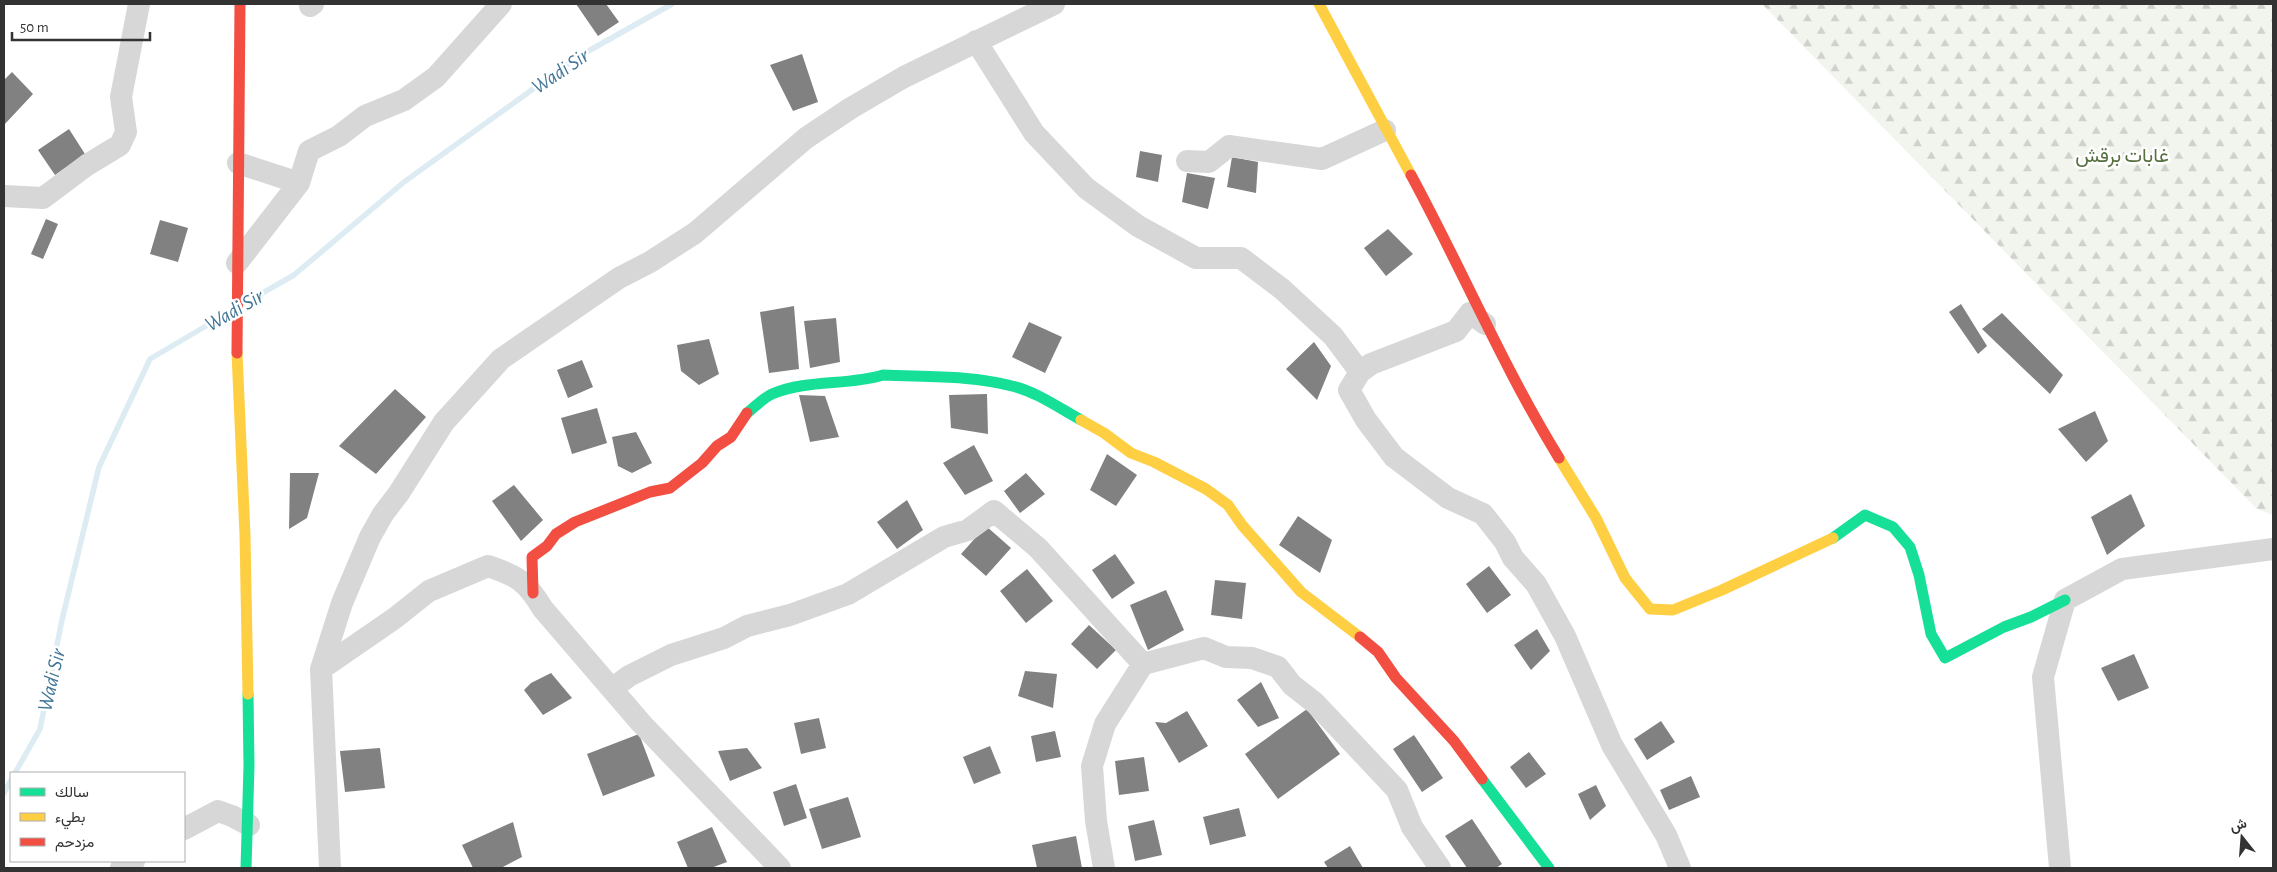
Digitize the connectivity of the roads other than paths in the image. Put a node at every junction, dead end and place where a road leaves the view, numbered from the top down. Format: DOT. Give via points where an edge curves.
graph roads {
  1 [pos="139,4"];
  2 [pos="240,4"];
  3 [pos="501,4"];
  4 [pos="1054,4"];
  5 [pos="1319,4"];
  6 [pos="976,41"];
  7 [pos="1385,130"];
  8 [pos="1187,161"];
  9 [pos="238,163"];
  10 [pos="299,183"];
  11 [pos="4,196"];
  12 [pos="237,263"];
  13 [pos="1485,324"];
  14 [pos="1360,372"];
  15 [pos="2273,549"];
  16 [pos="533,593"];
  17 [pos="2065,600"];
  18 [pos="1143,664"];
  19 [pos="321,669"];
  20 [pos="613,688"];
  21 [pos="249,826"];
  22 [pos="185,828"];
  23 [pos="246,868"];
  24 [pos="330,868"];
  25 [pos="780,868"];
  26 [pos="1104,868"];
  27 [pos="1440,868"];
  28 [pos="1549,868"];
  29 [pos="1680,868"];
  30 [pos="2060,868"];
  1 -- 11 [label="street" via="121,97 126,132 120,145 43,198"];
  2 -- 9 [label="street"];
  3 -- 10 [label="street" via="436,76 404,100 366,116 339,136 310,151"];
  4 -- 6 [label="street"];
  5 -- 7 [label="street"];
  6 -- 14 [label="street" via="1034,133 1086,188 1138,226 1196,258 1241,258 1282,288 1333,336"];
  6 -- 19 [label="street" via="904,77 821,128 695,233 620,278 501,359 444,422 399,494 382,514 360,558"];
  7 -- 8 [label="street" via="1322,159 1229,146 1209,162"];
  7 -- 13 [label="street" via="1444,236"];
  9 -- 10 [label="street"];
  9 -- 12 [label="street"];
  10 -- 12 [label="street"];
  12 -- 21 [label="street"];
  13 -- 14 [label="street" via="1470,313 1456,331 1371,364"];
  13 -- 17 [label="street" via="1536,421 1596,518 1625,578 1650,609 1673,610 1722,590 1837,536 1865,515 1893,527 1904,538 1926,600 1930,633 1945,658 2004,626"];
  14 -- 29 [label="street" via="1349,390 1366,420 1394,457 1448,498 1483,514 1513,558 1536,584 1565,636 1612,745 1666,835"];
  15 -- 17 [label="street" via="2122,568"];
  16 -- 19 [label="street" via="515,575 488,566 429,591"];
  16 -- 20 [label="street" via="543,609"];
  16 -- 28 [label="street" via="532,557 556,534 575,522 650,492 670,488 731,437 744,416 770,395 800,385 883,376 985,380 1014,386 1096,429 1131,453 1206,489 1228,505 1301,592 1378,652 1396,678 1454,741"];
  17 -- 30 [label="street" via="2043,677"];
  18 -- 20 [label="street" via="1038,548 994,511 968,530 944,537 848,594 671,654"];
  18 -- 26 [label="street" via="1105,724 1092,766"];
  18 -- 27 [label="street" via="1204,648 1226,657 1252,658 1278,667 1292,686 1315,703 1397,790 1412,827"];
  19 -- 24 [label="street"];
  20 -- 25 [label="street" via="641,723"];
  21 -- 22 [label="street" via="218,811"];
  21 -- 23 [label="street"];
}
